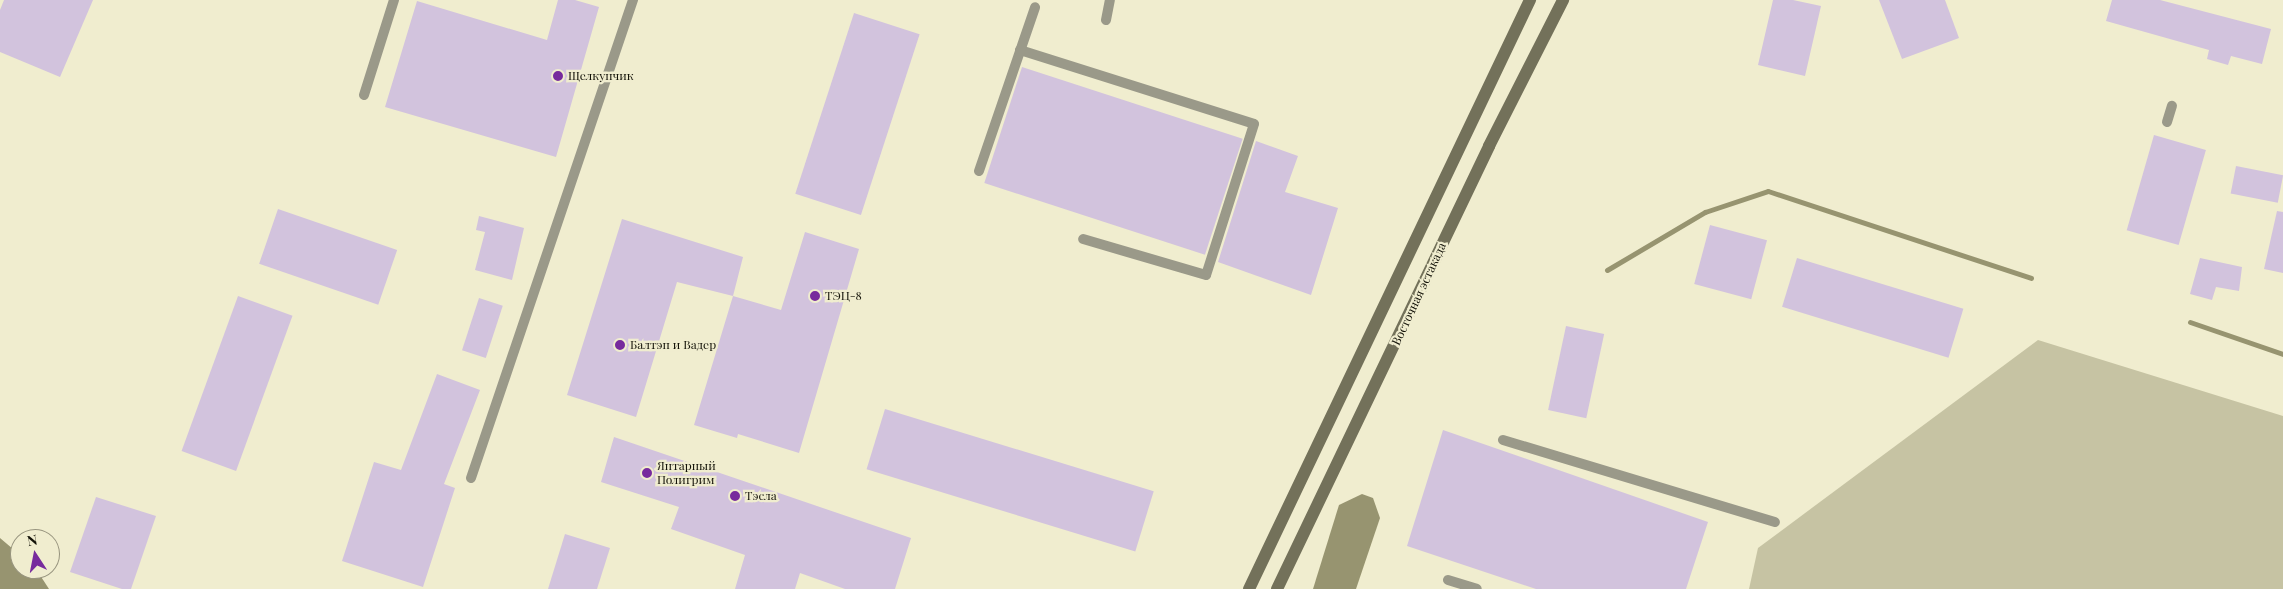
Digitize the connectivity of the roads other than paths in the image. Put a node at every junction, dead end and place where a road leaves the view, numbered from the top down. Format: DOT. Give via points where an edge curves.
graph roads {
  1 [pos="394,0"];
  2 [pos="633,0"];
  3 [pos="1110,0"];
  4 [pos="1530,0"];
  5 [pos="1563,0"];
  6 [pos="1035,7"];
  7 [pos="1106,20"];
  8 [pos="1020,50"];
  9 [pos="364,95"];
  10 [pos="2172,106"];
  11 [pos="2167,122"];
  12 [pos="979,171"];
  13 [pos="1083,239"];
  14 [pos="1503,440"];
  15 [pos="471,478"];
  16 [pos="1775,522"];
  17 [pos="1448,580"];
  18 [pos="1249,589"];
  19 [pos="1277,589"];
  20 [pos="1477,589"];
  1 -- 9 [label="lane"];
  2 -- 15 [label="lane"];
  3 -- 7 [label="lane"];
  4 -- 18 [label="main road, Восточная эстакада"];
  5 -- 19 [label="main road, Восточная эстакада" via="1489,146"];
  6 -- 8 [label="lane"];
  8 -- 12 [label="lane"];
  8 -- 13 [label="lane" via="1254,124 1206,275"];
  10 -- 11 [label="lane"];
  14 -- 16 [label="lane"];
  17 -- 20 [label="lane"];
}
